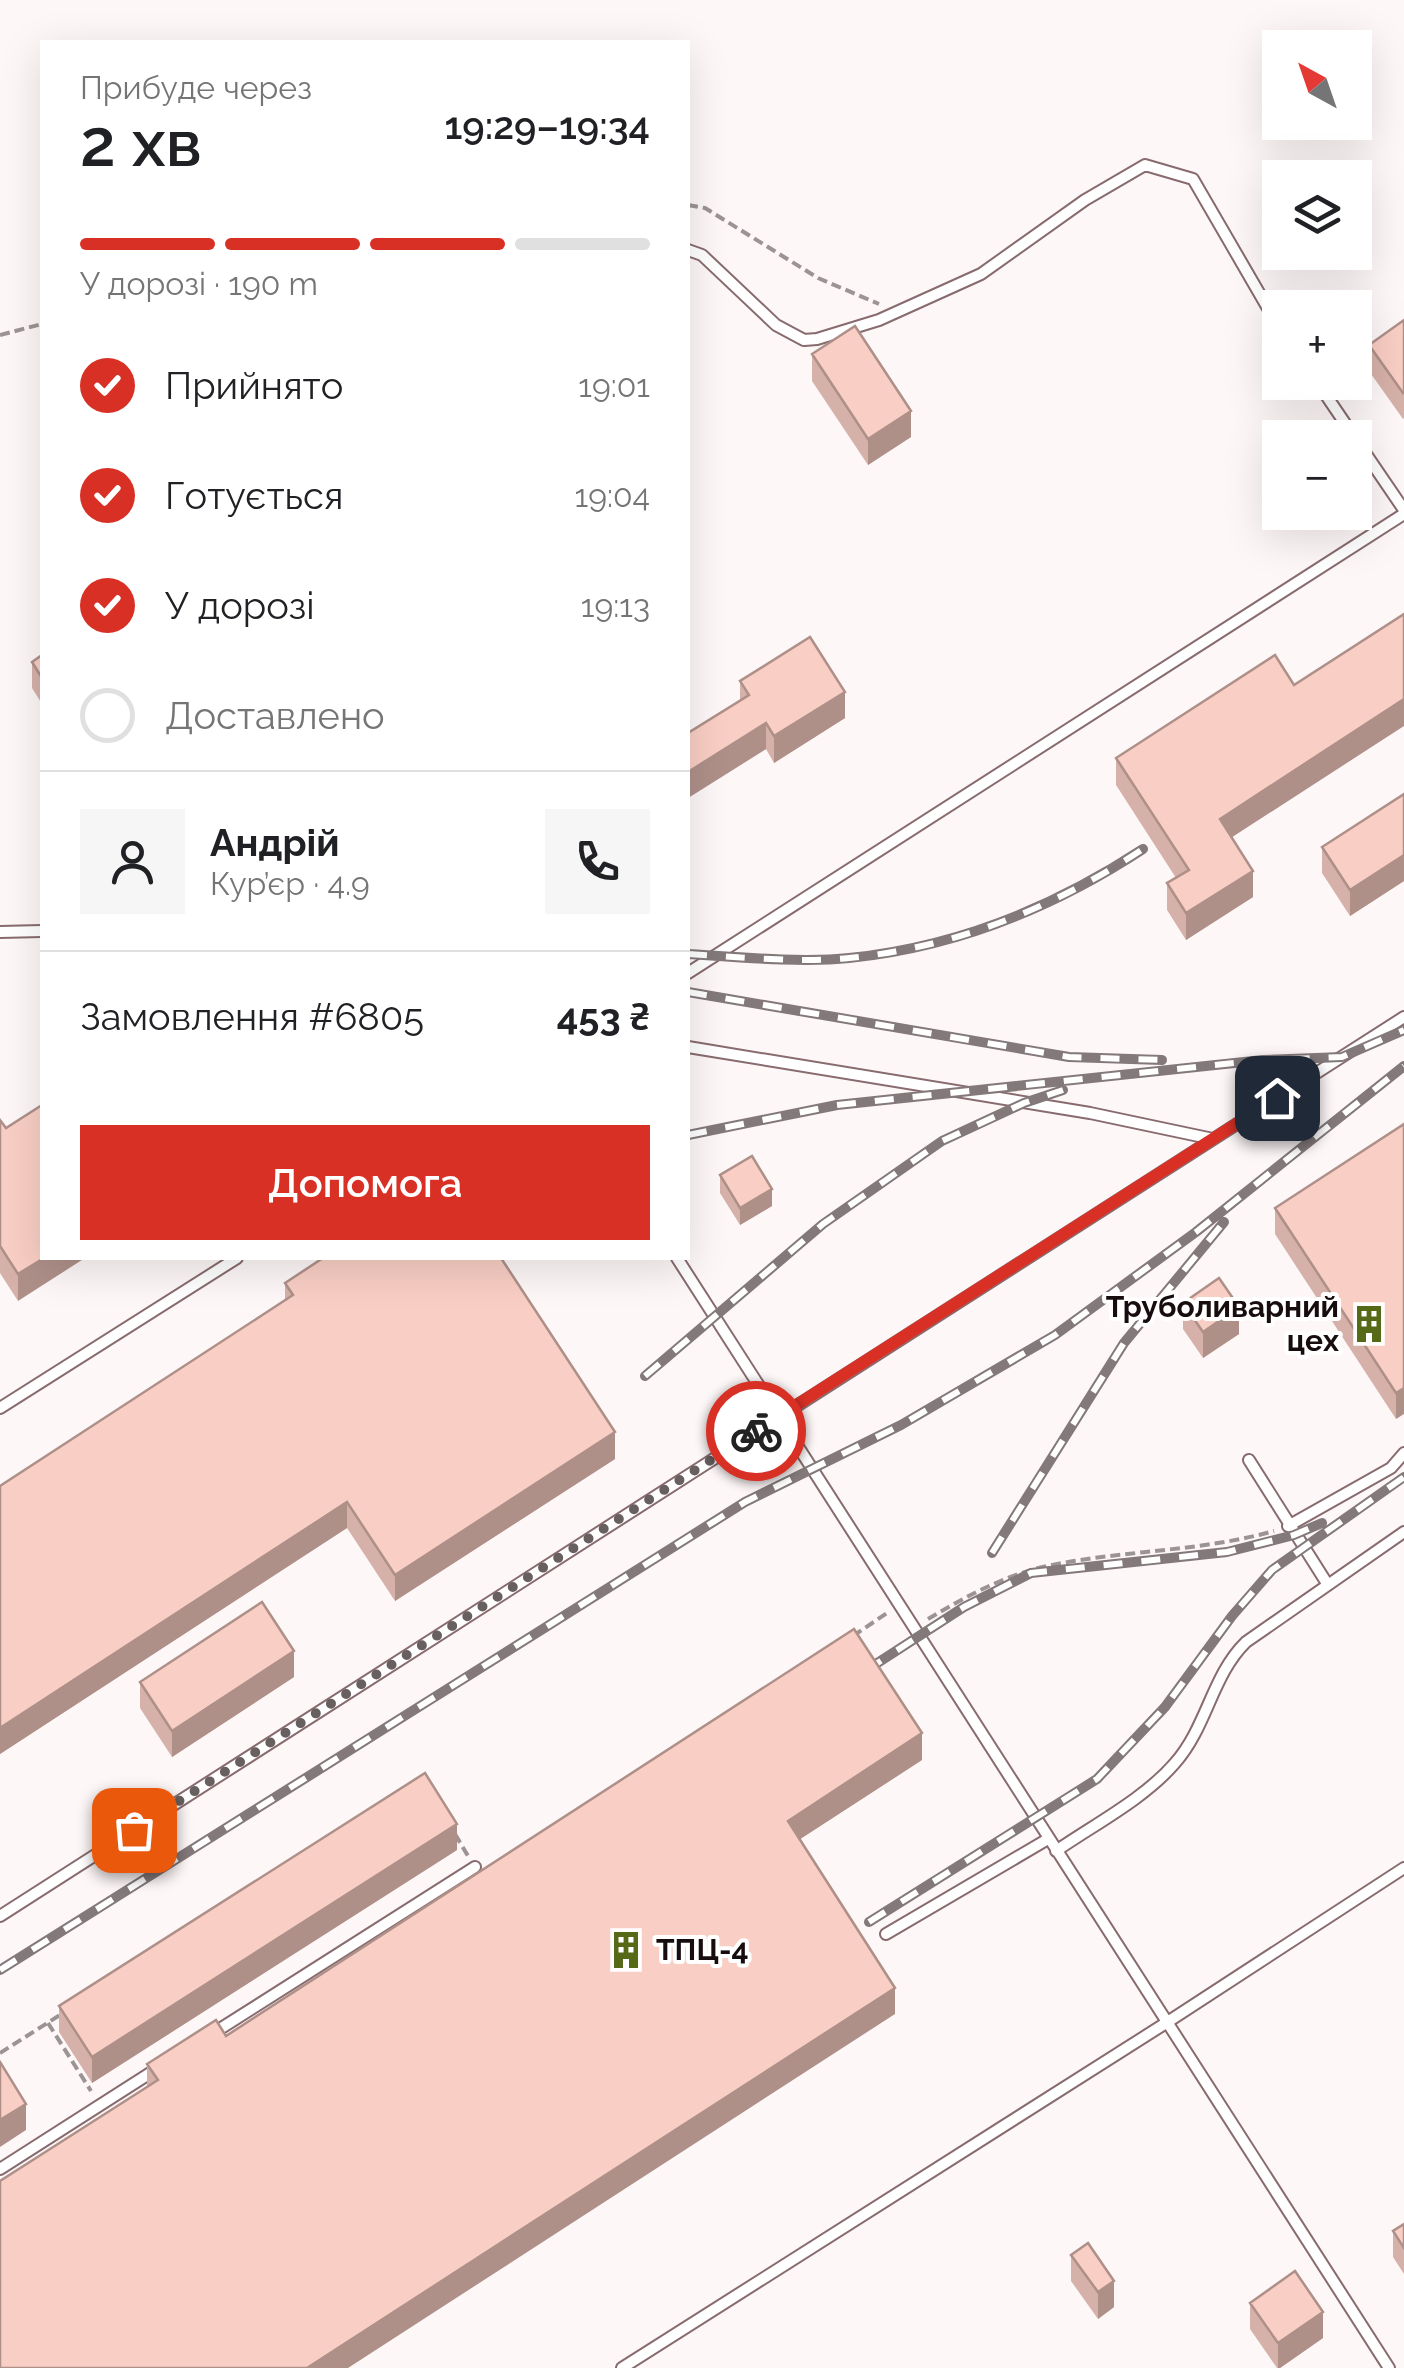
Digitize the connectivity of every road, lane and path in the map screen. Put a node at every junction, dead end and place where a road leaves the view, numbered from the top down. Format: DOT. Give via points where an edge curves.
graph roads {
  1 [pos="690,206"];
  2 [pos="690,251"];
  3 [pos="1262,298"];
  4 [pos="898,312"];
  5 [pos="40,325"];
  6 [pos="0,335"];
  7 [pos="1372,464"];
  8 [pos="1404,512"];
  9 [pos="40,931"];
  10 [pos="0,932"];
  11 [pos="690,972"];
  12 [pos="1404,1017"];
  13 [pos="690,1048"];
  14 [pos="1213,1139"];
  15 [pos="235,1260"];
  16 [pos="678,1260"];
  17 [pos="0,1408"];
  18 [pos="778,1416"];
  19 [pos="1404,1453"];
  20 [pos="1249,1460"];
  21 [pos="1288,1526"];
  22 [pos="1404,1532"];
  23 [pos="1328,1584"];
  24 [pos="899,1606"];
  25 [pos="913,1628"];
  26 [pos="850,1638"];
  27 [pos="448,1824"];
  28 [pos="1048,1839"];
  29 [pos="1056,1850"];
  30 [pos="475,1866"];
  31 [pos="1404,1868"];
  32 [pos="0,1916"];
  33 [pos="886,1934"];
  34 [pos="64,2013"];
  35 [pos="48,2023"];
  36 [pos="1166,2023"];
  37 [pos="198,2043"];
  38 [pos="0,2052"];
  39 [pos="165,2064"];
  40 [pos="100,2106"];
  41 [pos="0,2169"];
  42 [pos="622,2368"];
  43 [pos="1389,2368"];
  1 -- 4 [label="path" via="705,208 818,278"];
  2 -- 4 [label="lane" via="776,325 804,340"];
  3 -- 4 [label="lane" via="1193,179 1145,165 981,274"];
  5 -- 6 [label="path"];
  7 -- 8 [label="lane"];
  8 -- 11 [label="lane"];
  9 -- 10 [label="lane"];
  12 -- 14 [label="lane"];
  13 -- 14 [label="lane"];
  14 -- 18 [label="lane"];
  15 -- 17 [label="lane"];
  16 -- 18 [label="lane"];
  18 -- 24 [label="lane"];
  18 -- 32 [label="lane"];
  19 -- 21 [label="lane" via="1391,1468"];
  20 -- 21 [label="lane"];
  21 -- 23 [label="lane"];
  21 -- 25 [label="path" via="1232,1542 1045,1566 964,1598"];
  22 -- 23 [label="lane"];
  23 -- 29 [label="lane" via="1230,1657 1175,1764"];
  24 -- 25 [label="lane"];
  24 -- 26 [label="path"];
  25 -- 28 [label="lane"];
  27 -- 30 [label="path"];
  28 -- 29 [label="lane"];
  28 -- 33 [label="lane"];
  29 -- 36 [label="lane"];
  30 -- 37 [label="lane"];
  31 -- 36 [label="lane"];
  34 -- 35 [label="path"];
  35 -- 38 [label="path"];
  35 -- 40 [label="path"];
  36 -- 42 [label="lane"];
  36 -- 43 [label="lane"];
  39 -- 40 [label="lane"];
  40 -- 41 [label="lane"];
}
